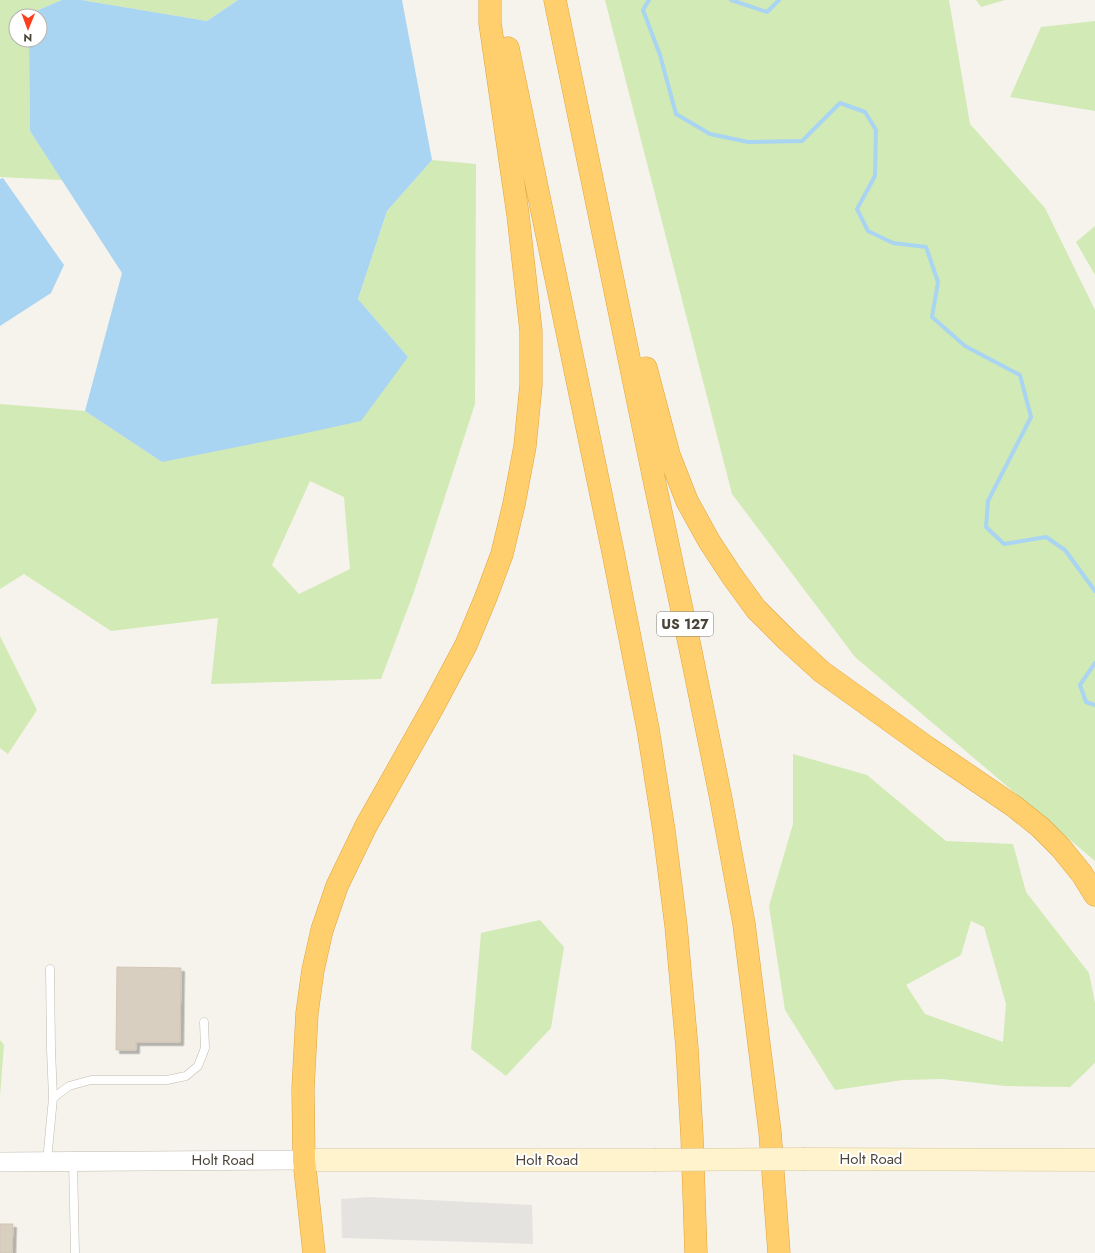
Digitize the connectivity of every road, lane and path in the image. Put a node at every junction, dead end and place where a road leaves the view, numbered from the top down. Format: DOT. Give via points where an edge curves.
graph roads {
  1 [pos="490,0"];
  2 [pos="498,0"];
  3 [pos="555,0"];
  4 [pos="594,188"];
  5 [pos="1095,895"];
  6 [pos="50,969"];
  7 [pos="204,1022"];
  8 [pos="53,1098"];
  9 [pos="72,1160"];
  10 [pos="304,1160"];
  11 [pos="1095,1160"];
  12 [pos="48,1161"];
  13 [pos="0,1162"];
  14 [pos="75,1253"];
  15 [pos="314,1253"];
  16 [pos="696,1253"];
  17 [pos="779,1253"];
  1 -- 10 [label="highway" via="490,23 518,215 531,331 531,385 525,446 502,554 466,645 434,708 363,833 337,886 322,930 307,1013 303,1089"];
  2 -- 16 [label="highway" via="649,737 664,831 687,1048"];
  3 -- 4 [label="highway, US 127"];
  4 -- 5 [label="highway" via="621,253 652,393 669,455 687,501 732,576 756,609 822,672 1040,827 1061,848"];
  4 -- 17 [label="highway, US 127" via="718,783 744,924 770,1132"];
  6 -- 8 [label="lane"];
  7 -- 8 [label="lane" via="205,1048 198,1066 186,1076 167,1080 91,1080 69,1086"];
  8 -- 12 [label="lane"];
  9 -- 10 [label="street, Holt Road"];
  9 -- 12 [label="street, Holt Road"];
  9 -- 14 [label="lane"];
  10 -- 11 [label="main road, Holt Road, bridge"];
  10 -- 15 [label="highway"];
  12 -- 13 [label="street, Holt Road"];
}
